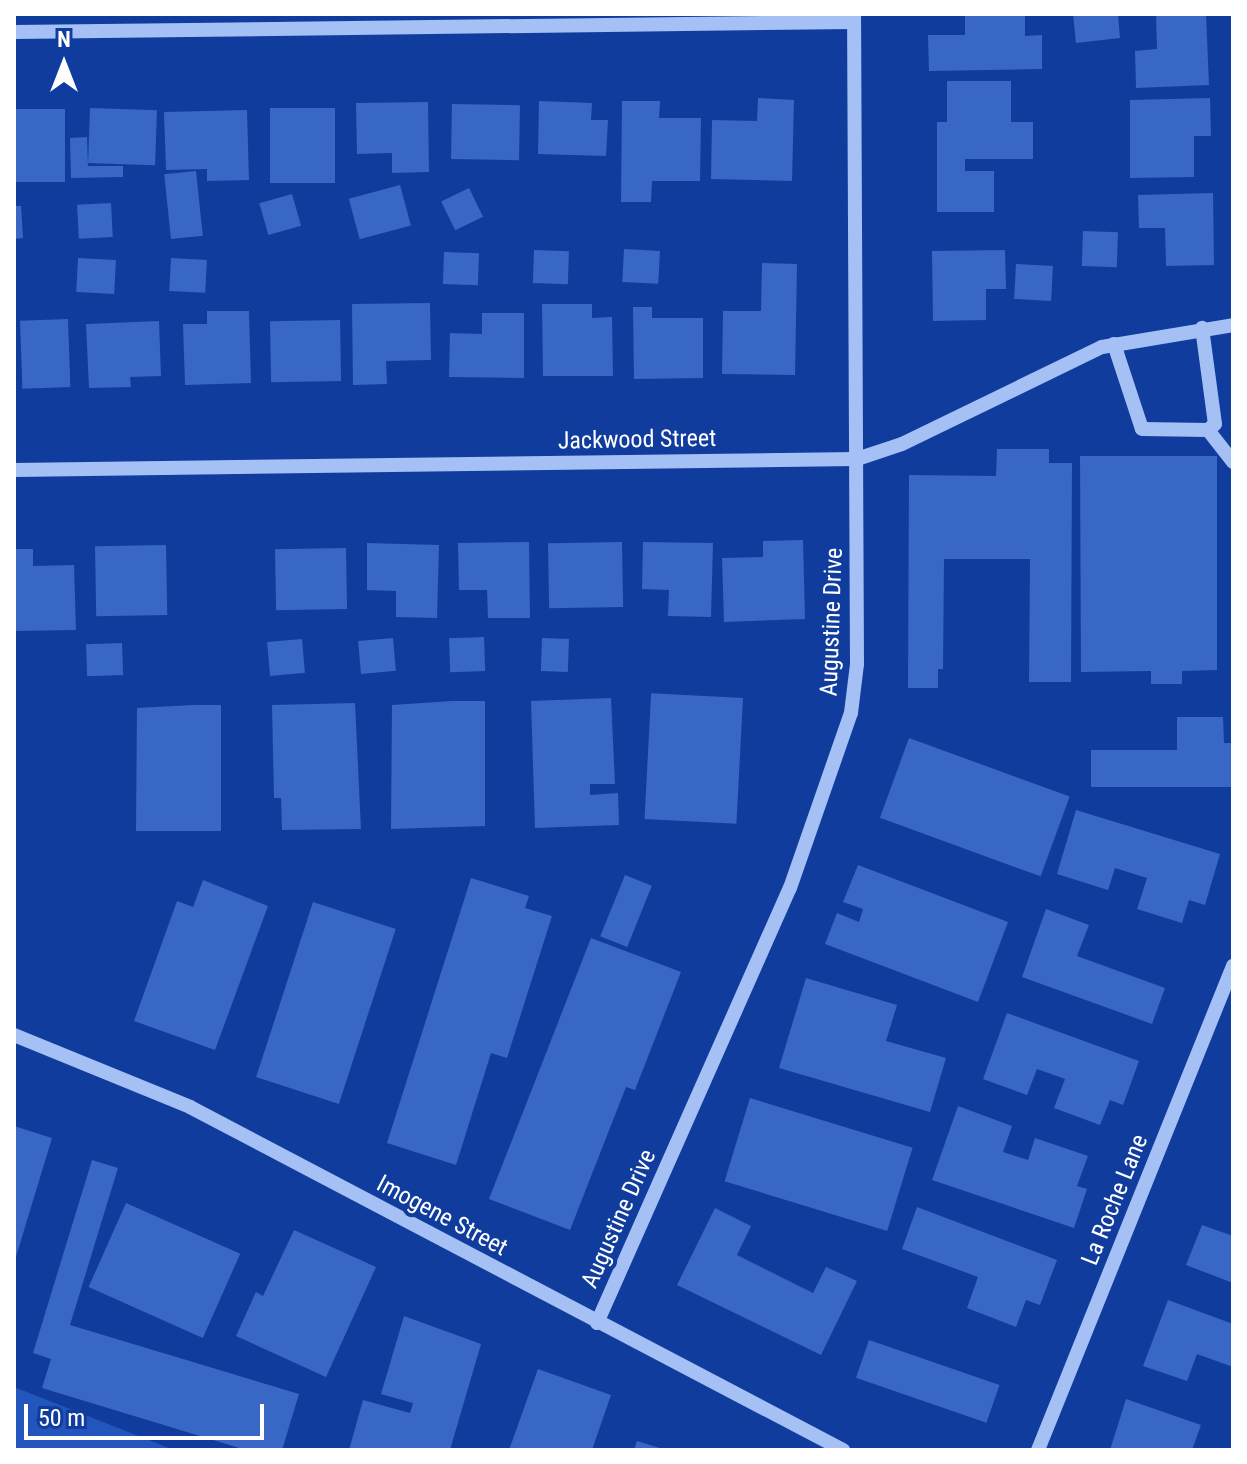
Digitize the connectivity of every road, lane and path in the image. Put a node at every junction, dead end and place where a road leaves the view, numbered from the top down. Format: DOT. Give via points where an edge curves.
graph roads {
  1 [pos="854,18"];
  2 [pos="14,32"];
  3 [pos="1233,325"];
  4 [pos="1202,328"];
  5 [pos="1114,344"];
  6 [pos="1208,430"];
  7 [pos="857,459"];
  8 [pos="1233,462"];
  9 [pos="14,470"];
  10 [pos="1233,966"];
  11 [pos="14,1035"];
  12 [pos="597,1323"];
  13 [pos="843,1450"];
  14 [pos="1038,1450"];
  1 -- 2 [label="street"];
  1 -- 7 [label="street, Augustine Drive"];
  3 -- 4 [label="street, Jackwood Street"];
  4 -- 5 [label="street, Jackwood Street"];
  4 -- 6 [label="street" via="1215,424"];
  5 -- 6 [label="street" via="1142,429"];
  5 -- 7 [label="street, Jackwood Street" via="902,444"];
  6 -- 8 [label="street"];
  7 -- 9 [label="street, Jackwood Street"];
  7 -- 12 [label="street, Augustine Drive" via="857,664 851,713 790,888"];
  10 -- 14 [label="street, La Roche Lane"];
  11 -- 12 [label="street, Imogene Street" via="190,1107"];
  12 -- 13 [label="street, Imogene Street"];
}
